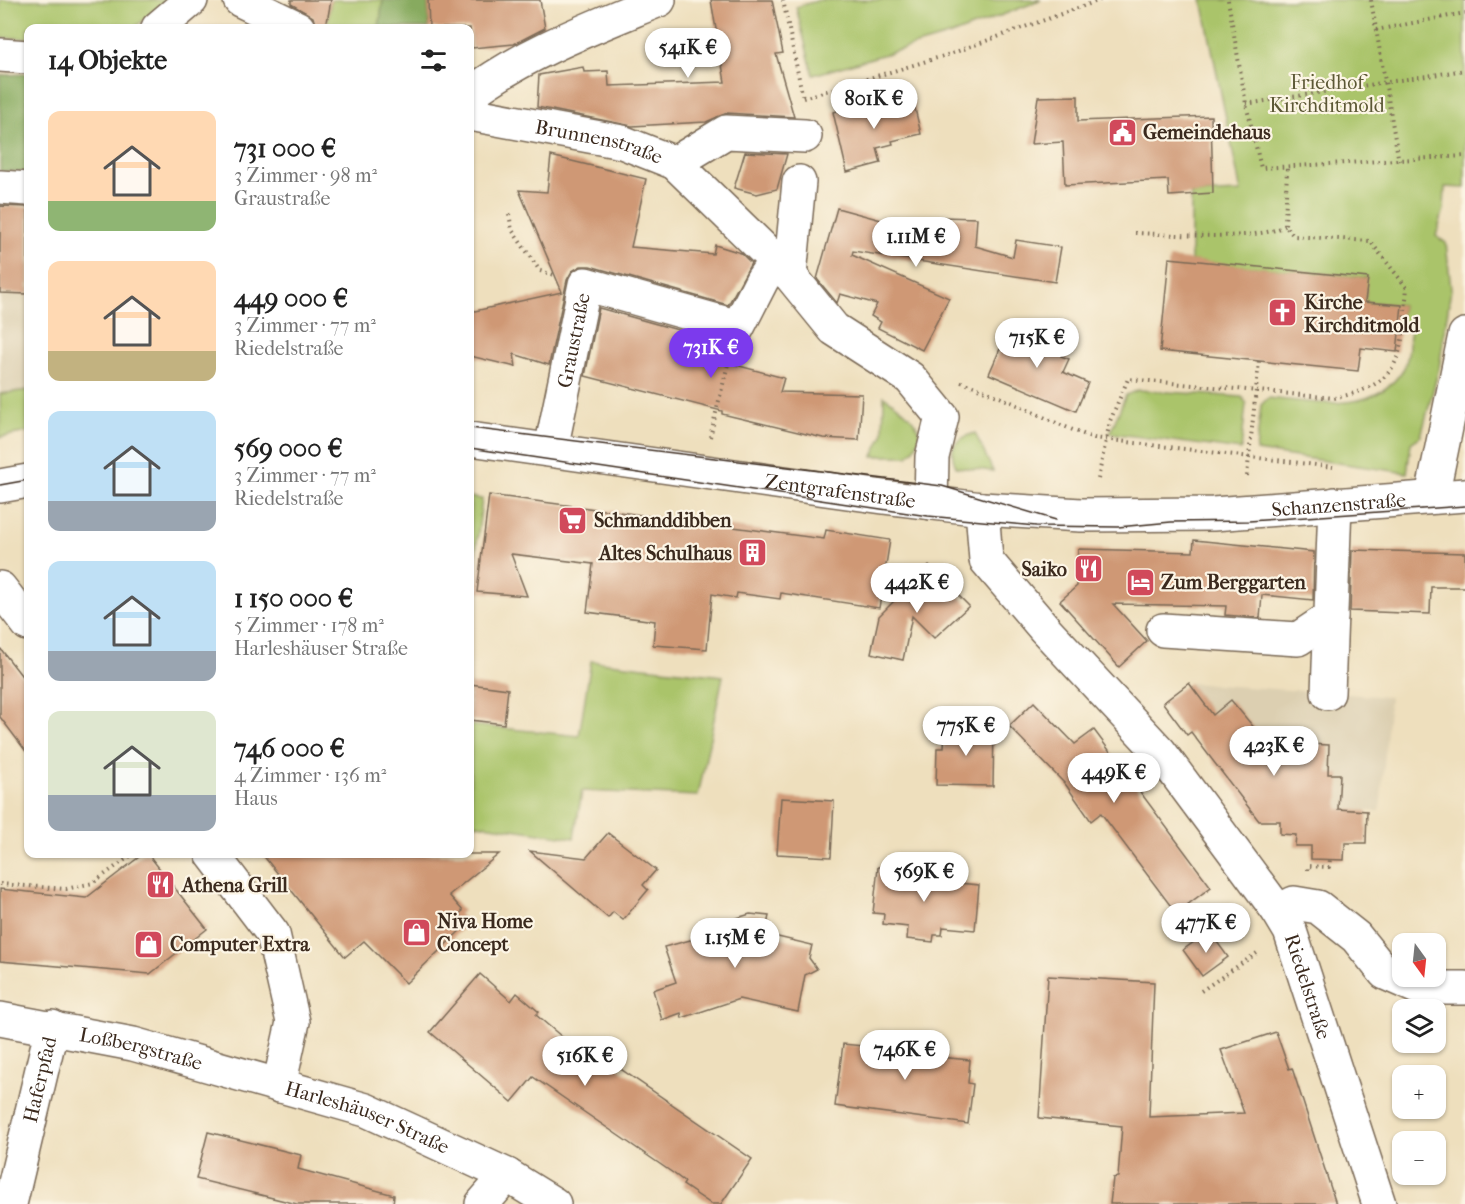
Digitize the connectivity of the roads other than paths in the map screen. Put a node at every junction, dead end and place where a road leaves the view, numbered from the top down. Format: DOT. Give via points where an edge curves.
graph roads {
  1 [pos="191,0"];
  2 [pos="240,0"];
  3 [pos="659,0"];
  4 [pos="164,24"];
  5 [pos="290,24"];
  6 [pos="0,56"];
  7 [pos="24,57"];
  8 [pos="478,87"];
  9 [pos="474,115"];
  10 [pos="805,136"];
  11 [pos="675,163"];
  12 [pos="799,182"];
  13 [pos="0,187"];
  14 [pos="24,189"];
  15 [pos="782,268"];
  16 [pos="1465,335"];
  17 [pos="474,439"];
  18 [pos="551,449"];
  19 [pos="24,482"];
  20 [pos="0,486"];
  21 [pos="1465,495"];
  22 [pos="1432,496"];
  23 [pos="931,503"];
  24 [pos="1335,504"];
  25 [pos="982,509"];
  26 [pos="1213,514"];
  27 [pos="0,588"];
  28 [pos="1331,617"];
  29 [pos="24,619"];
  30 [pos="1163,630"];
  31 [pos="1328,693"];
  32 [pos="215,858"];
  33 [pos="1284,921"];
  34 [pos="1465,988"];
  35 [pos="0,1019"];
  36 [pos="52,1027"];
  37 [pos="279,1086"];
  38 [pos="507,1175"];
  39 [pos="10,1204"];
  40 [pos="482,1204"];
  41 [pos="554,1204"];
  42 [pos="1379,1204"];
  1 -- 4 [label="street"];
  2 -- 5 [label="street"];
  3 -- 8 [label="street" via="562,40"];
  6 -- 7 [label="street"];
  9 -- 11 [label="street, Brunnenstraße" via="622,142"];
  10 -- 11 [label="street" via="726,132"];
  11 -- 15 [label="street, Brunnenstraße"];
  12 -- 15 [label="street"];
  13 -- 14 [label="street"];
  15 -- 18 [label="street, Graustraße" via="762,280 738,327 585,284"];
  15 -- 23 [label="street, Brunnenstraße" via="834,329 910,378 942,417 932,456"];
  16 -- 22 [label="street"];
  17 -- 18 [label="street, Zentgrafenstraße"];
  18 -- 23 [label="street, Zentgrafenstraße"];
  19 -- 20 [label="street"];
  21 -- 22 [label="street, Schanzenstraße"];
  22 -- 24 [label="street, Schanzenstraße"];
  23 -- 25 [label="street, Zentgrafenstraße"];
  24 -- 26 [label="street, Schanzenstraße"];
  24 -- 28 [label="street"];
  25 -- 26 [label="street, Zentgrafenstraße" via="1093,516"];
  25 -- 33 [label="street, Riedelstraße" via="986,560 1160,752"];
  27 -- 29 [label="street"];
  28 -- 30 [label="street" via="1298,639"];
  28 -- 31 [label="street"];
  32 -- 37 [label="street, Harleshäuser Straße" via="273,934 293,1022"];
  33 -- 34 [label="street" via="1294,903 1318,907 1356,937 1385,973 1419,988"];
  33 -- 42 [label="street, Riedelstraße"];
  35 -- 36 [label="street, Loßbergstraße"];
  36 -- 37 [label="street, Loßbergstraße" via="133,1044"];
  36 -- 39 [label="street, Haferpfad"];
  37 -- 38 [label="street, Harleshäuser Straße" via="366,1110"];
  38 -- 40 [label="street"];
  38 -- 41 [label="street, Harleshäuser Straße"];
}
